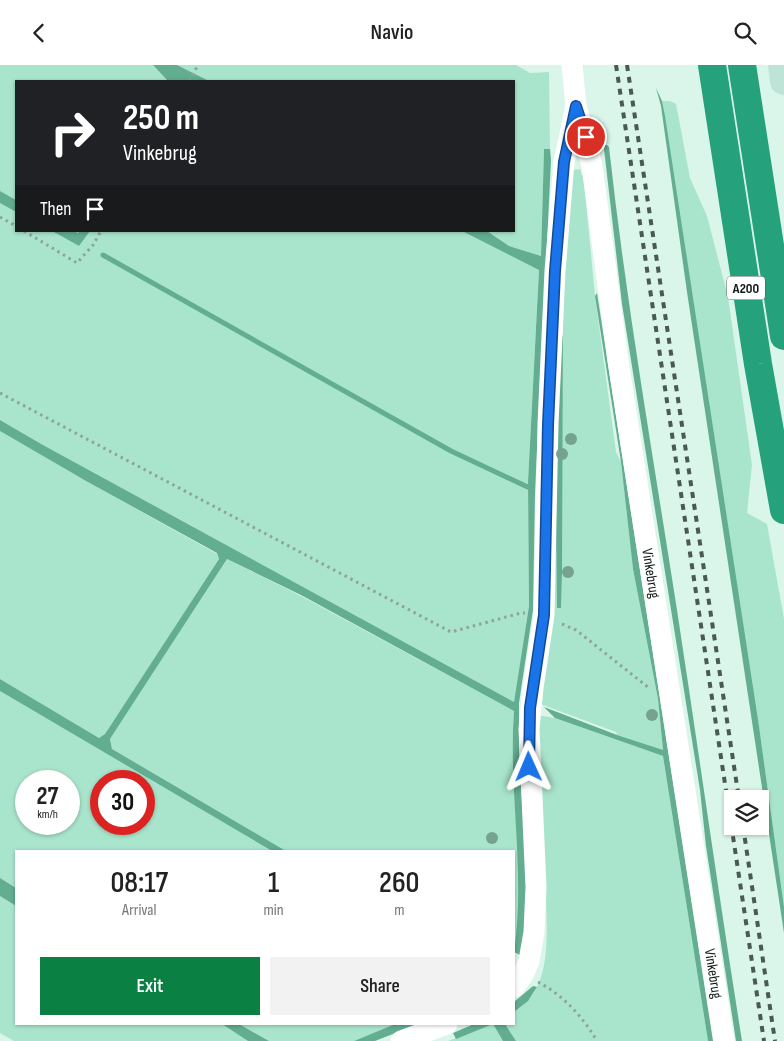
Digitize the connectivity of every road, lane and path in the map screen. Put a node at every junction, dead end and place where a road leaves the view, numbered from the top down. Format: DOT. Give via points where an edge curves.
graph roads {
  1 [pos="572,65"];
  2 [pos="712,65"];
  3 [pos="742,65"];
  4 [pos="782,65"];
  5 [pos="197,66"];
  6 [pos="190,80"];
  7 [pos="784,81"];
  8 [pos="576,106"];
  9 [pos="0,217"];
  10 [pos="15,225"];
  11 [pos="26,232"];
  12 [pos="100,232"];
  13 [pos="784,336"];
  14 [pos="0,393"];
  15 [pos="784,509"];
  16 [pos="521,613"];
  17 [pos="576,630"];
  18 [pos="653,691"];
  19 [pos="518,981"];
  20 [pos="444,1025"];
  21 [pos="401,1041"];
  22 [pos="597,1041"];
  23 [pos="724,1041"];
  1 -- 8 [label="street, Vinkebrug"];
  2 -- 15 [label="highway, A200"];
  3 -- 13 [label="highway, A200"];
  4 -- 7 [label="main road"];
  5 -- 6 [label="path"];
  8 -- 19 [label="street, Vinkebrug" via="564,162 553,305 544,615 529,729 535,921 531,951"];
  8 -- 23 [label="street, Vinkebrug" via="592,166 618,361"];
  9 -- 10 [label="path"];
  11 -- 12 [label="path" via="77,263"];
  14 -- 16 [label="path" via="451,632"];
  17 -- 18 [label="path"];
  19 -- 22 [label="path" via="550,988 570,1005"];
  20 -- 21 [label="street"];
}
